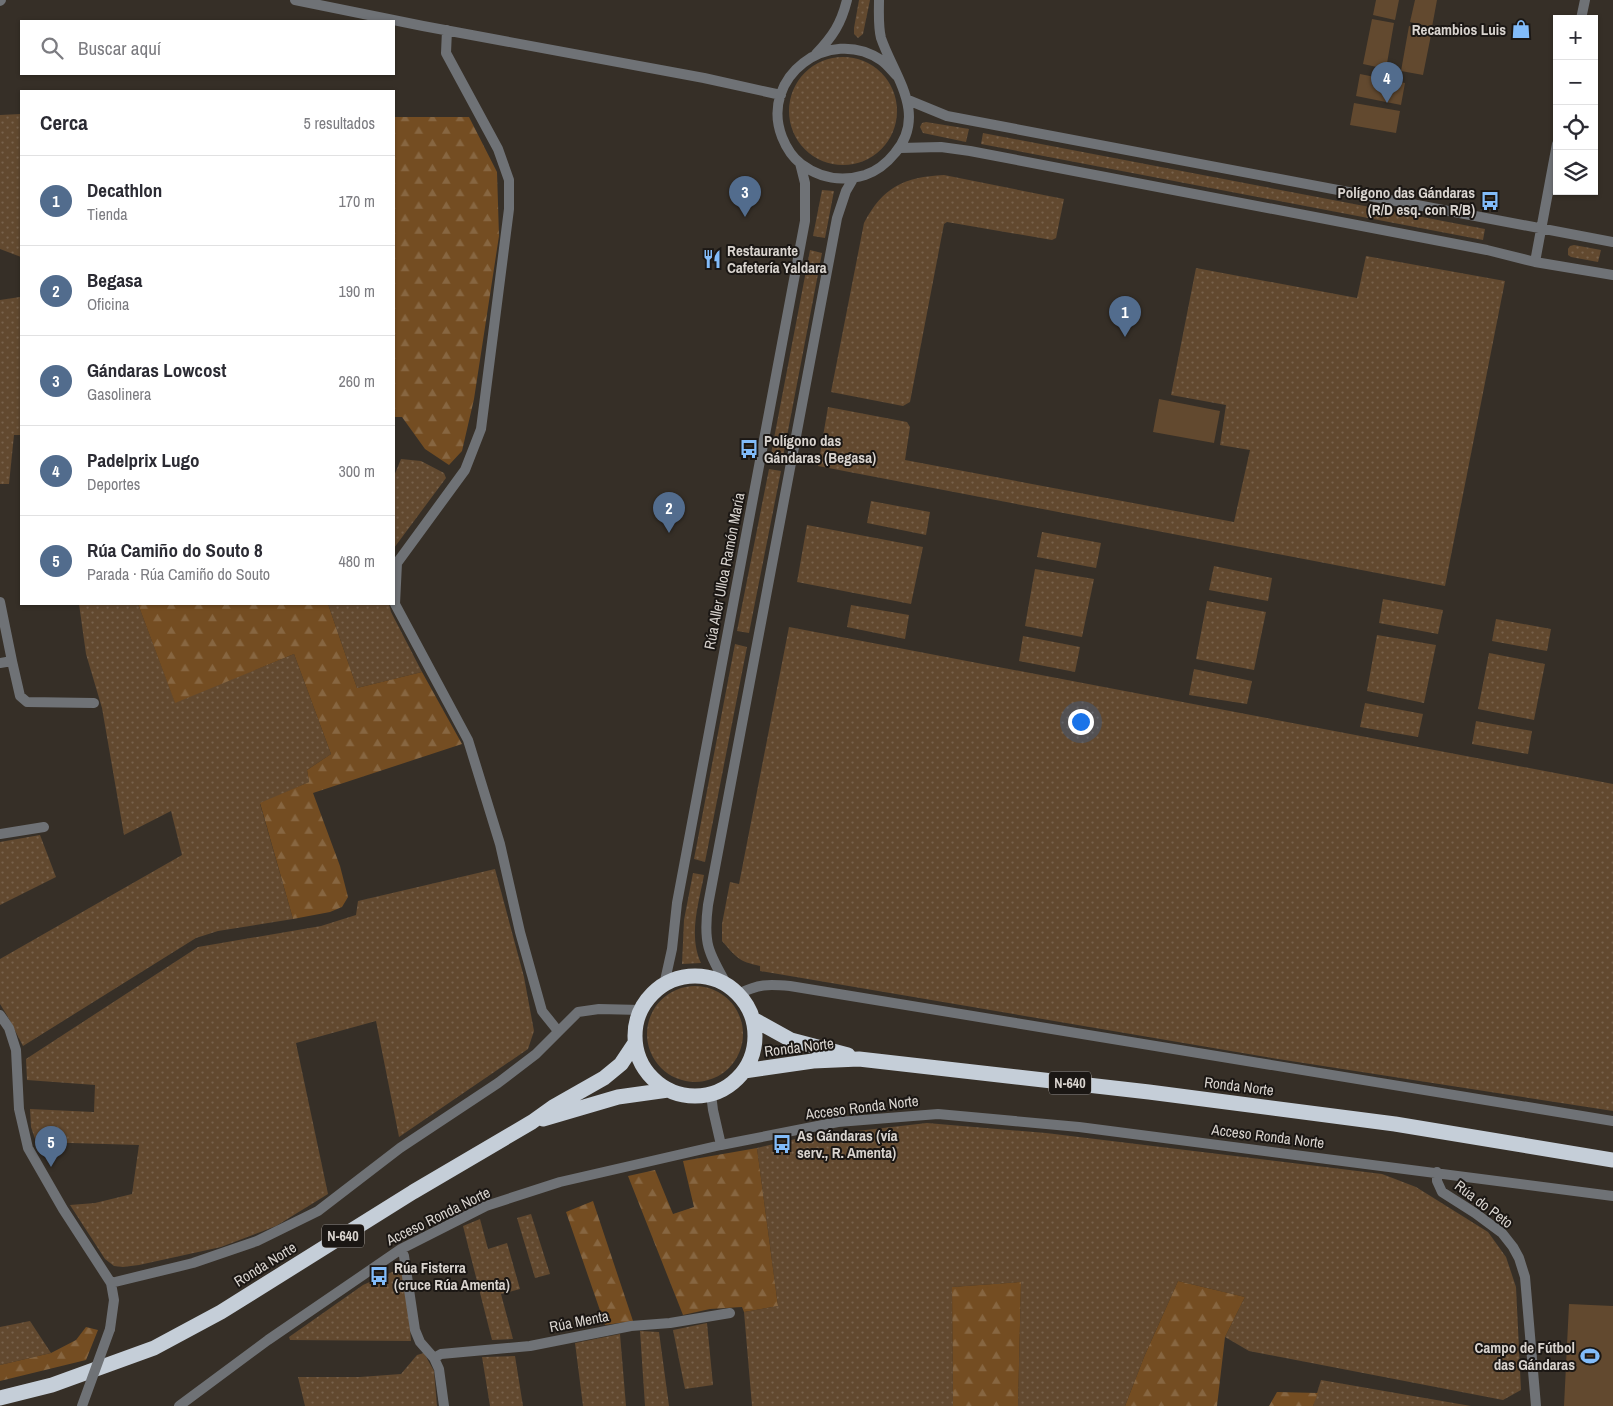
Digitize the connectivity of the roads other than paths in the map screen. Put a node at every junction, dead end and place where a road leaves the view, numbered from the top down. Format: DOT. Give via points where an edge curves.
graph roads {
  1 [pos="294,0"];
  2 [pos="847,0"];
  3 [pos="879,0"];
  4 [pos="1585,0"];
  5 [pos="1582,15"];
  6 [pos="447,30"];
  7 [pos="816,54"];
  8 [pos="897,76"];
  9 [pos="781,95"];
  10 [pos="908,100"];
  11 [pos="900,148"];
  12 [pos="1556,150"];
  13 [pos="800,163"];
  14 [pos="853,179"];
  15 [pos="1541,228"];
  16 [pos="1613,242"];
  17 [pos="1535,262"];
  18 [pos="1613,276"];
  19 [pos="0,602"];
  20 [pos="12,661"];
  21 [pos="0,663"];
  22 [pos="94,703"];
  23 [pos="44,827"];
  24 [pos="0,834"];
  25 [pos="664,985"];
  26 [pos="733,990"];
  27 [pos="641,1010"];
  28 [pos="0,1015"];
  29 [pos="753,1019"];
  30 [pos="558,1031"];
  31 [pos="635,1043"];
  32 [pos="859,1058"];
  33 [pos="744,1071"];
  34 [pos="668,1090"];
  35 [pos="711,1094"];
  36 [pos="1613,1121"];
  37 [pos="532,1122"];
  38 [pos="720,1146"];
  39 [pos="1613,1160"];
  40 [pos="1437,1172"];
  41 [pos="1613,1196"];
  42 [pos="401,1249"];
  43 [pos="110,1283"];
  44 [pos="730,1313"];
  45 [pos="434,1358"];
  46 [pos="0,1398"];
  47 [pos="82,1406"];
  48 [pos="179,1406"];
  49 [pos="444,1406"];
  50 [pos="1536,1406"];
  1 -- 6 [label="street"];
  2 -- 7 [label="street, Rúa Aller Ulloa Ramón María" via="837,29"];
  3 -- 8 [label="street, Rúa Aller Ulloa Ramón María" via="881,36"];
  4 -- 5 [label="street"];
  6 -- 9 [label="street"];
  6 -- 30 [label="street" via="446,53 498,149 509,180 509,209 481,429 466,470 397,563 395,604 468,740 500,844 542,1011"];
  7 -- 8 [label="street, Rúa Aller Ulloa Ramón María" via="838,48 861,51 881,60"];
  7 -- 9 [label="street, Rúa Aller Ulloa Ramón María" via="794,71"];
  8 -- 10 [label="street, Rúa Aller Ulloa Ramón María"];
  9 -- 13 [label="street, Rúa Aller Ulloa Ramón María" via="779,128 786,147"];
  10 -- 11 [label="street, Rúa Aller Ulloa Ramón María" via="908,124"];
  10 -- 15 [label="street" via="947,116"];
  11 -- 14 [label="street, Rúa Aller Ulloa Ramón María" via="888,162"];
  11 -- 17 [label="street" via="941,147 970,151"];
  12 -- 15 [label="street"];
  13 -- 14 [label="street, Rúa Aller Ulloa Ramón María" via="815,174"];
  13 -- 25 [label="street, Rúa Aller Ulloa Ramón María" via="805,183 805,221"];
  14 -- 26 [label="street" via="837,218 708,904 705,936 714,962"];
  15 -- 16 [label="street"];
  15 -- 17 [label="street"];
  17 -- 18 [label="street"];
  19 -- 20 [label="street"];
  20 -- 21 [label="street"];
  20 -- 22 [label="street" via="20,696 27,702"];
  23 -- 24 [label="street"];
  25 -- 26 [label="highway, Ronda Norte / N-640" via="695,976 712,979"];
  25 -- 27 [label="highway, Ronda Norte / N-640"];
  26 -- 29 [label="highway, Ronda Norte / N-640"];
  26 -- 36 [label="street" via="771,984 790,986"];
  27 -- 30 [label="street" via="578,1012"];
  27 -- 31 [label="highway, Ronda Norte / N-640"];
  28 -- 43 [label="street" via="9,1028 16,1050 19,1109 28,1148"];
  29 -- 32 [label="highway, Ronda Norte / N-640" via="791,1040"];
  29 -- 33 [label="highway, Ronda Norte / N-640" via="754,1046"];
  30 -- 43 [label="street" via="536,1054 498,1083 400,1148 318,1211 257,1241 193,1263"];
  31 -- 34 [label="highway, Ronda Norte / N-640" via="640,1062 652,1078"];
  31 -- 37 [label="highway, Ronda Norte / N-640" via="621,1064 604,1078"];
  32 -- 33 [label="highway, Ronda Norte / N-640"];
  32 -- 39 [label="highway, Ronda Norte / N-640" via="1395,1124"];
  33 -- 35 [label="highway, Ronda Norte / N-640" via="735,1082"];
  34 -- 35 [label="highway, Ronda Norte / N-640" via="690,1096"];
  34 -- 37 [label="highway, Ronda Norte / N-640" via="618,1097"];
  35 -- 38 [label="street"];
  37 -- 46 [label="highway, Ronda Norte / N-640" via="221,1312 154,1348 52,1385"];
  38 -- 40 [label="street, Acceso Ronda Norte" via="838,1122 938,1114 1079,1127"];
  38 -- 42 [label="street, Acceso Ronda Norte" via="560,1182 486,1206"];
  40 -- 41 [label="street, Acceso Ronda Norte"];
  40 -- 50 [label="street, Rúa do Peto" via="1442,1192 1502,1233 1519,1258 1525,1277"];
  42 -- 45 [label="street" via="415,1330 420,1342"];
  42 -- 48 [label="street, Acceso Ronda Norte"];
  43 -- 47 [label="street, bridge" via="114,1300 110,1329"];
  44 -- 45 [label="street, Rúa Menta" via="631,1326 530,1346 441,1354"];
  45 -- 49 [label="street" via="439,1368"];
}
